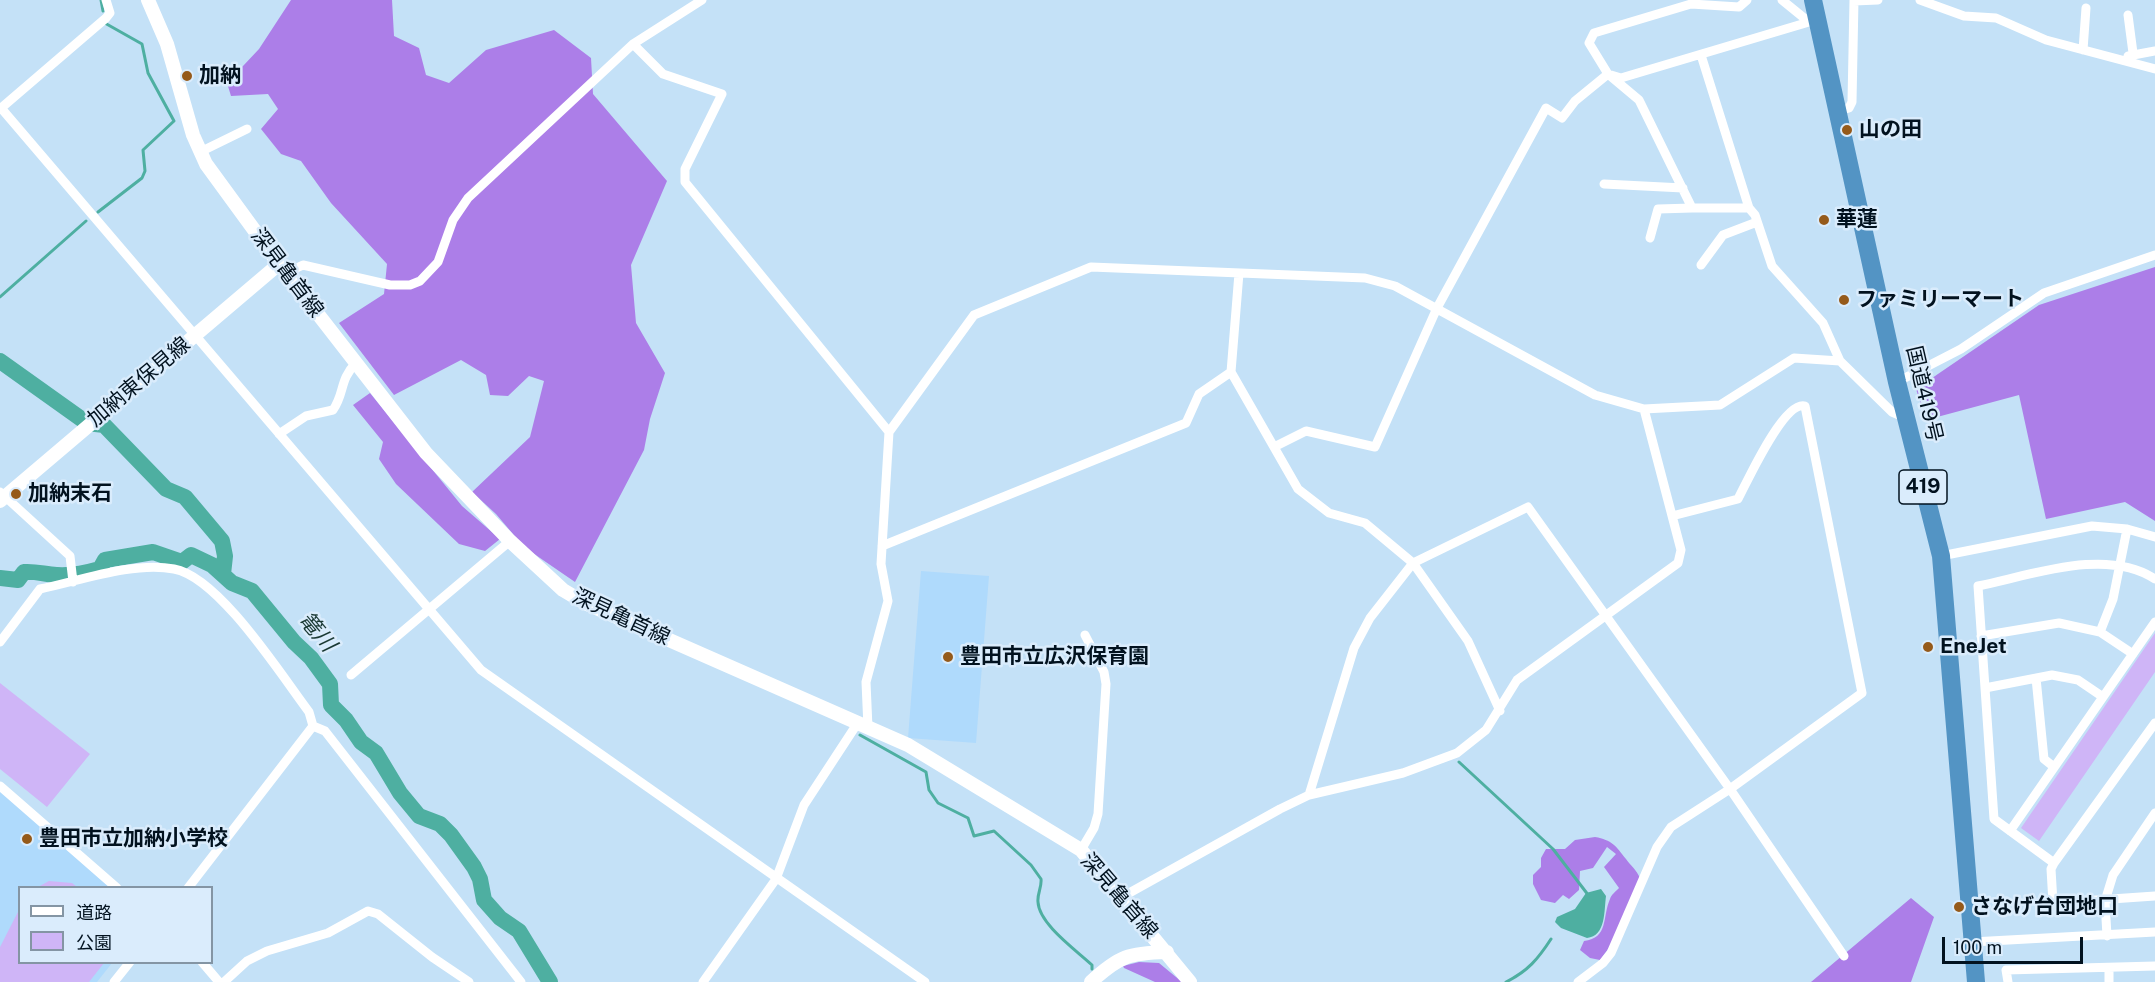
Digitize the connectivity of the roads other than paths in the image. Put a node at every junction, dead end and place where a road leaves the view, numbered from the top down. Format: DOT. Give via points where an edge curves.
graph roads {
  1 [pos="106,0"];
  2 [pos="148,0"];
  3 [pos="702,0"];
  4 [pos="1747,0"];
  5 [pos="1782,0"];
  6 [pos="1813,0"];
  7 [pos="1878,0"];
  8 [pos="1920,0"];
  9 [pos="1854,1"];
  10 [pos="2086,8"];
  11 [pos="2128,15"];
  12 [pos="1814,22"];
  13 [pos="633,44"];
  14 [pos="2083,50"];
  15 [pos="2155,51"];
  16 [pos="2133,53"];
  17 [pos="1701,55"];
  18 [pos="2123,59"];
  19 [pos="2155,69"];
  20 [pos="1608,74"];
  21 [pos="1,108"];
  22 [pos="1838,111"];
  23 [pos="247,129"];
  24 [pos="200,152"];
  25 [pos="1604,184"];
  26 [pos="1683,188"];
  27 [pos="1749,207"];
  28 [pos="1692,208"];
  29 [pos="1757,222"];
  30 [pos="1650,238"];
  31 [pos="2155,255"];
  32 [pos="1701,265"];
  33 [pos="283,268"];
  34 [pos="1239,273"];
  35 [pos="1437,308"];
  36 [pos="195,335"];
  37 [pos="1840,361"];
  38 [pos="356,363"];
  39 [pos="1231,372"];
  40 [pos="1897,382"];
  41 [pos="1644,409"];
  42 [pos="1906,418"];
  43 [pos="889,432"];
  44 [pos="279,434"];
  45 [pos="1274,447"];
  46 [pos="2,497"];
  47 [pos="1672,516"];
  48 [pos="2127,529"];
  49 [pos="2155,537"];
  50 [pos="510,541"];
  51 [pos="882,546"];
  52 [pos="1941,556"];
  53 [pos="1413,562"];
  54 [pos="2121,564"];
  55 [pos="2155,579"];
  56 [pos="73,580"];
  57 [pos="429,610"];
  58 [pos="1604,615"];
  59 [pos="2155,622"];
  60 [pos="2100,632"];
  61 [pos="1085,635"];
  62 [pos="1982,636"];
  63 [pos="0,642"];
  64 [pos="2133,654"];
  65 [pos="351,675"];
  66 [pos="2036,678"];
  67 [pos="1985,688"];
  68 [pos="2103,697"];
  69 [pos="1500,711"];
  70 [pos="313,726"];
  71 [pos="862,726"];
  72 [pos="2153,729"];
  73 [pos="2054,767"];
  74 [pos="0,786"];
  75 [pos="1730,789"];
  76 [pos="1309,795"];
  77 [pos="2155,813"];
  78 [pos="2010,831"];
  79 [pos="1081,850"];
  80 [pos="2054,863"];
  81 [pos="776,879"];
  82 [pos="115,886"];
  83 [pos="190,886"];
  84 [pos="2155,896"];
  85 [pos="1122,897"];
  86 [pos="2105,901"];
  87 [pos="2155,932"];
  88 [pos="2107,936"];
  89 [pos="1971,942"];
  90 [pos="1167,952"];
  91 [pos="1844,956"];
  92 [pos="128,964"];
  93 [pos="203,964"];
  94 [pos="2155,966"];
  95 [pos="2109,968"];
  96 [pos="114,982"];
  97 [pos="219,982"];
  98 [pos="224,982"];
  99 [pos="469,982"];
  100 [pos="521,982"];
  101 [pos="703,982"];
  102 [pos="925,982"];
  103 [pos="1091,982"];
  104 [pos="1190,982"];
  105 [pos="1578,982"];
  106 [pos="1976,982"];
  107 [pos="2008,982"];
  108 [pos="2109,982"];
  1 -- 21 [label="street" via="110,13 106,18"];
  2 -- 24 [label="main road, 深見亀首線" via="178,76"];
  3 -- 13 [label="street"];
  4 -- 20 [label="street" via="1739,7 1691,4 1594,33 1589,43"];
  5 -- 12 [label="street"];
  6 -- 12 [label="highway, 国道419号 / 419"];
  7 -- 9 [label="street"];
  8 -- 14 [label="street" via="1964,16 1996,18 2046,40"];
  9 -- 22 [label="street" via="1852,102 1849,108"];
  10 -- 14 [label="street"];
  11 -- 16 [label="street"];
  12 -- 17 [label="street"];
  12 -- 22 [label="highway, 国道419号 / 419"];
  13 -- 33 [label="street" via="463,203 438,262 420,281 390,285 303,265"];
  13 -- 43 [label="street" via="663,74 722,94 685,169 685,182"];
  14 -- 18 [label="street"];
  15 -- 16 [label="street"];
  16 -- 18 [label="street"];
  17 -- 20 [label="street" via="1621,78"];
  17 -- 27 [label="street"];
  18 -- 19 [label="street"];
  20 -- 26 [label="street" via="1639,100"];
  20 -- 35 [label="street" via="1575,101 1562,118 1546,108"];
  21 -- 36 [label="street"];
  22 -- 40 [label="highway, 国道419号 / 419"];
  23 -- 24 [label="street"];
  24 -- 33 [label="main road, 深見亀首線"];
  25 -- 26 [label="street"];
  26 -- 28 [label="street"];
  27 -- 28 [label="street"];
  27 -- 29 [label="street"];
  28 -- 30 [label="street" via="1658,209"];
  29 -- 32 [label="street" via="1723,235"];
  29 -- 37 [label="street" via="1772,266 1823,323"];
  31 -- 40 [label="street" via="2044,293 1961,349"];
  33 -- 36 [label="main road, 加納東保見線"];
  33 -- 38 [label="main road, 深見亀首線"];
  34 -- 35 [label="street" via="1365,278 1395,286"];
  34 -- 39 [label="street"];
  34 -- 43 [label="street" via="1091,267 974,315"];
  35 -- 41 [label="street" via="1595,395"];
  35 -- 45 [label="street" via="1375,447 1306,431"];
  36 -- 44 [label="street"];
  36 -- 46 [label="main road, 加納東保見線"];
  37 -- 41 [label="street" via="1794,358 1720,405"];
  37 -- 42 [label="street" via="1892,412"];
  38 -- 44 [label="street" via="345,374 339,403 333,410 306,416"];
  38 -- 50 [label="main road, 深見亀首線" via="440,470"];
  39 -- 45 [label="street"];
  39 -- 51 [label="street" via="1199,394 1186,423"];
  40 -- 42 [label="highway, 国道419号 / 419"];
  41 -- 47 [label="street"];
  42 -- 52 [label="highway, 国道419号 / 419"];
  43 -- 51 [label="street"];
  44 -- 57 [label="street"];
  45 -- 53 [label="street" via="1298,489 1329,513 1365,523"];
  46 -- 56 [label="street" via="70,556"];
  47 -- 58 [label="street" via="1681,550 1678,563"];
  47 -- 75 [label="street" via="1738,499 1780,423 1796,407 1805,406 1862,693"];
  48 -- 49 [label="street"];
  48 -- 52 [label="street" via="2092,526"];
  48 -- 54 [label="street"];
  50 -- 57 [label="street"];
  50 -- 71 [label="main road, 深見亀首線" via="563,590 585,603"];
  51 -- 71 [label="street" via="888,601 866,682"];
  52 -- 89 [label="highway, 国道419号 / 419"];
  53 -- 58 [label="street" via="1528,507"];
  53 -- 69 [label="street" via="1468,641"];
  53 -- 76 [label="street" via="1370,618 1354,648"];
  54 -- 55 [label="street"];
  54 -- 60 [label="street"];
  54 -- 62 [label="street" via="2096,562 1978,586"];
  56 -- 63 [label="street" via="40,589"];
  56 -- 70 [label="street" via="140,568 174,568 202,580 222,598 309,712"];
  57 -- 65 [label="street"];
  57 -- 81 [label="street" via="481,670"];
  58 -- 69 [label="street" via="1517,680"];
  58 -- 75 [label="street"];
  59 -- 64 [label="street"];
  60 -- 62 [label="street" via="2059,623"];
  60 -- 64 [label="street"];
  61 -- 79 [label="street" via="1106,684 1098,814"];
  62 -- 67 [label="street"];
  64 -- 68 [label="street"];
  66 -- 67 [label="street"];
  66 -- 68 [label="street" via="2052,675 2078,680"];
  66 -- 73 [label="street" via="2044,759"];
  67 -- 78 [label="street" via="1994,819"];
  68 -- 73 [label="street"];
  69 -- 76 [label="street" via="1486,730 1457,753 1403,773"];
  70 -- 83 [label="street"];
  70 -- 100 [label="street" via="325,731"];
  71 -- 79 [label="main road, 深見亀首線" via="908,745"];
  71 -- 81 [label="street" via="804,806"];
  72 -- 80 [label="street"];
  73 -- 78 [label="street"];
  74 -- 82 [label="street"];
  75 -- 91 [label="street"];
  75 -- 105 [label="street" via="1663,836 1611,953"];
  76 -- 85 [label="street"];
  77 -- 86 [label="street" via="2113,875"];
  78 -- 80 [label="street"];
  79 -- 85 [label="main road, 深見亀首線"];
  80 -- 86 [label="street" via="2053,903"];
  81 -- 101 [label="street"];
  81 -- 102 [label="street"];
  84 -- 86 [label="street"];
  85 -- 90 [label="main road, 深見亀首線"];
  86 -- 88 [label="street"];
  87 -- 88 [label="street"];
  88 -- 89 [label="street"];
  89 -- 106 [label="highway, 国道419号 / 419"];
  90 -- 103 [label="main road" via="1127,955"];
  90 -- 104 [label="main road, 深見亀首線"];
  92 -- 96 [label="street"];
  93 -- 97 [label="street"];
  94 -- 95 [label="street"];
  95 -- 107 [label="street" via="2006,970"];
  95 -- 108 [label="street"];
  98 -- 99 [label="street" via="257,956 328,933 368,911 378,914"];
}
